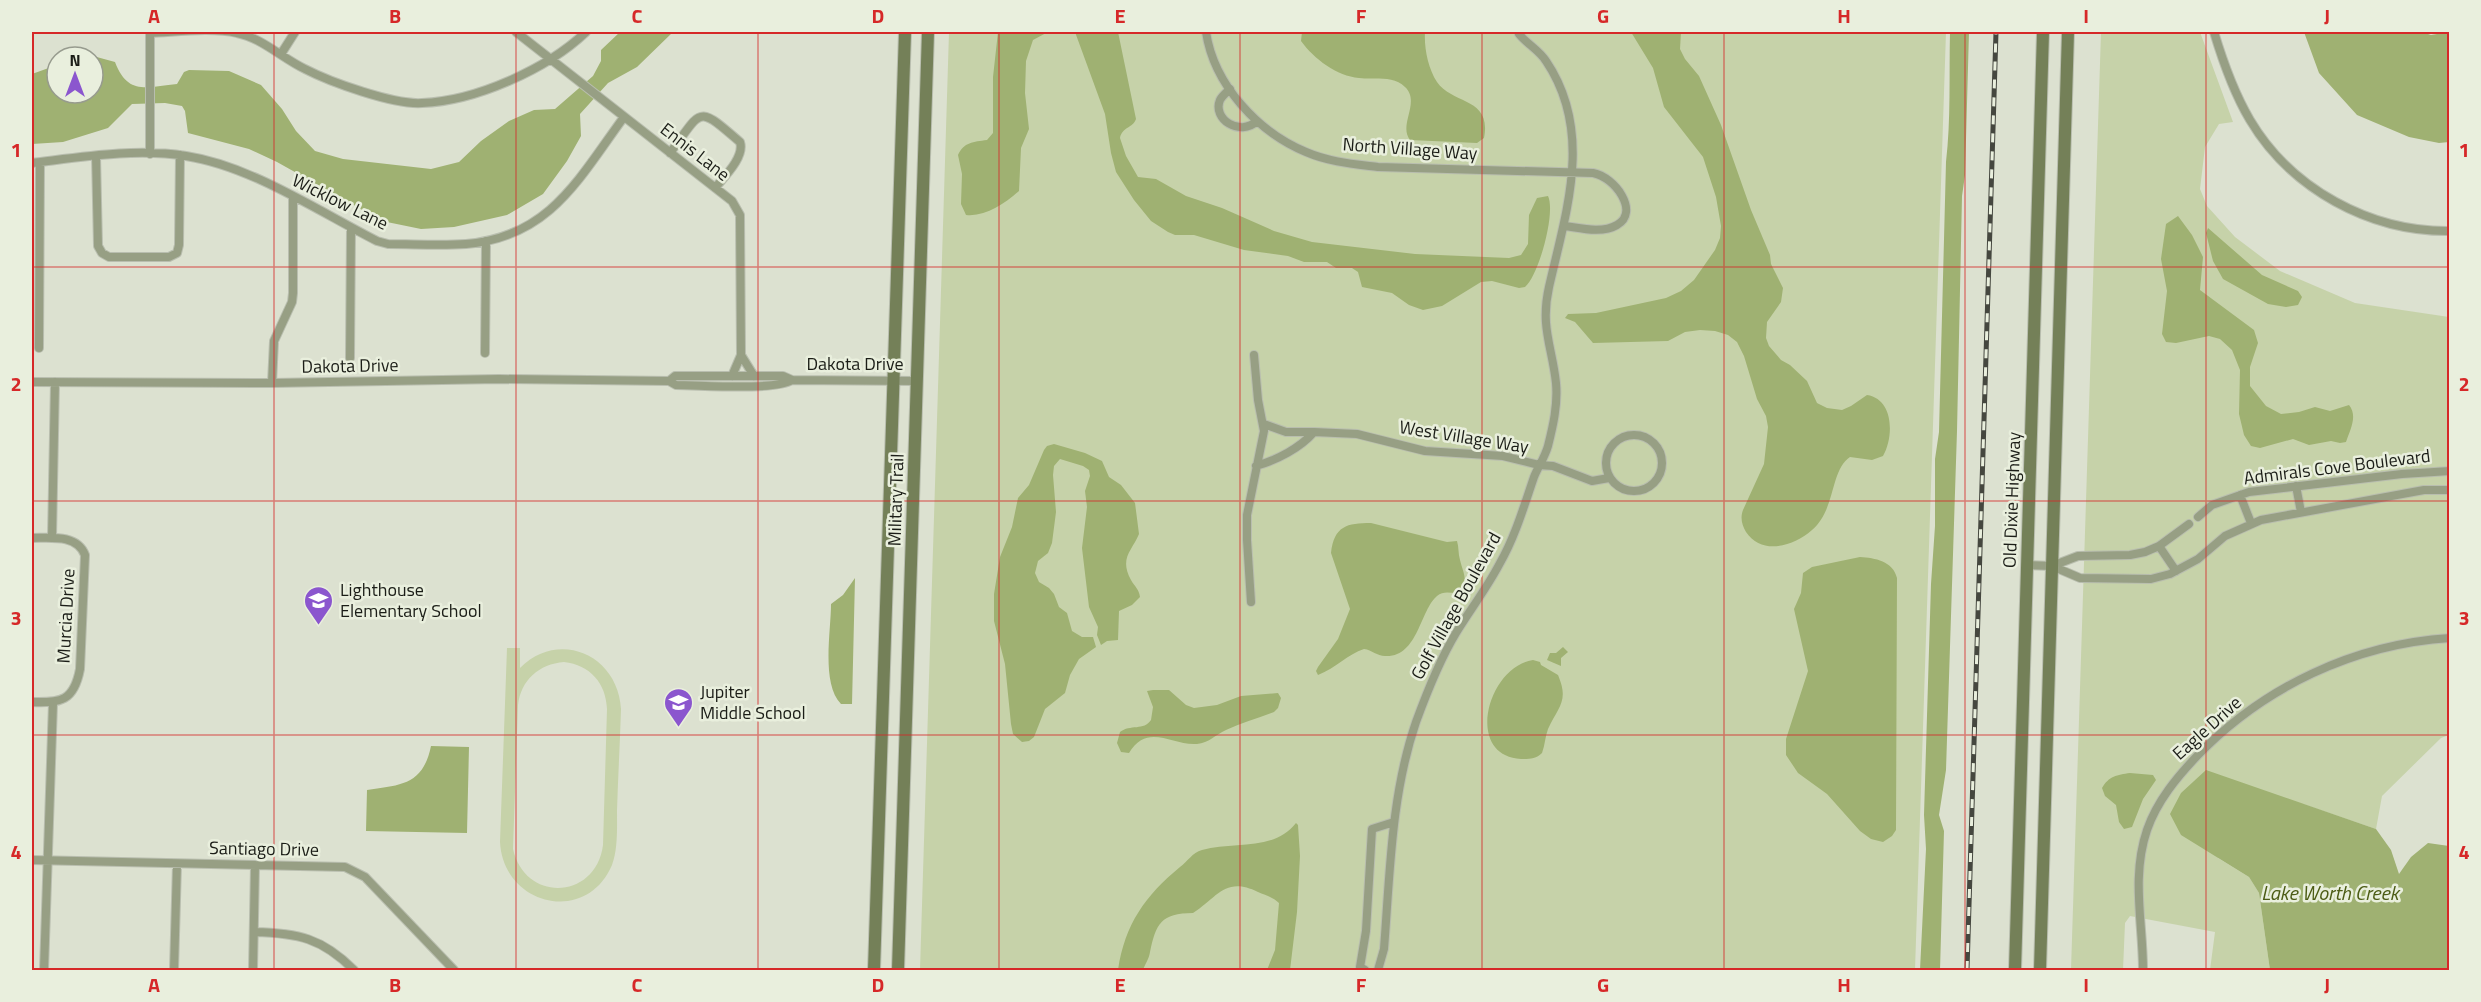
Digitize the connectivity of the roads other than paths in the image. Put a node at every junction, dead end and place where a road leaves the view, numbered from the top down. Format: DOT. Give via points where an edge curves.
graph roads {
  1 [pos="150,32"];
  2 [pos="296,32"];
  3 [pos="516,32"];
  4 [pos="586,32"];
  5 [pos="904,32"];
  6 [pos="928,32"];
  7 [pos="1206,32"];
  8 [pos="2043,32"];
  9 [pos="2068,32"];
  10 [pos="2214,32"];
  11 [pos="1519,34"];
  12 [pos="281,54"];
  13 [pos="551,57"];
  14 [pos="1230,89"];
  15 [pos="624,117"];
  16 [pos="1257,121"];
  17 [pos="670,153"];
  18 [pos="150,154"];
  19 [pos="180,155"];
  20 [pos="96,156"];
  21 [pos="36,163"];
  22 [pos="1572,172"];
  23 [pos="715,188"];
  24 [pos="293,198"];
  25 [pos="1565,226"];
  26 [pos="351,228"];
  27 [pos="2450,231"];
  28 [pos="486,241"];
  29 [pos="39,348"];
  30 [pos="485,353"];
  31 [pos="741,355"];
  32 [pos="1254,355"];
  33 [pos="350,358"];
  34 [pos="732,376"];
  35 [pos="754,376"];
  36 [pos="792,380"];
  37 [pos="894,380"];
  38 [pos="669,381"];
  39 [pos="918,381"];
  40 [pos="32,382"];
  41 [pos="55,382"];
  42 [pos="272,383"];
  43 [pos="1264,424"];
  44 [pos="1314,432"];
  45 [pos="1539,465"];
  46 [pos="1256,466"];
  47 [pos="2450,471"];
  48 [pos="1609,478"];
  49 [pos="2296,486"];
  50 [pos="2450,490"];
  51 [pos="2240,495"];
  52 [pos="2301,512"];
  53 [pos="2198,517"];
  54 [pos="2251,523"];
  55 [pos="2189,524"];
  56 [pos="32,538"];
  57 [pos="52,538"];
  58 [pos="2159,546"];
  59 [pos="2028,565"];
  60 [pos="2052,566"];
  61 [pos="2176,571"];
  62 [pos="1251,602"];
  63 [pos="2450,638"];
  64 [pos="32,702"];
  65 [pos="53,703"];
  66 [pos="1394,822"];
  67 [pos="32,860"];
  68 [pos="48,860"];
  69 [pos="177,864"];
  70 [pos="255,865"];
  71 [pos="254,932"];
  72 [pos="44,970"];
  73 [pos="174,970"];
  74 [pos="253,970"];
  75 [pos="354,970"];
  76 [pos="454,970"];
  77 [pos="874,970"];
  78 [pos="898,970"];
  79 [pos="1365,970"];
  80 [pos="1378,970"];
  81 [pos="2015,970"];
  82 [pos="2040,970"];
  83 [pos="2143,970"];
  1 -- 12 [label="street" via="236,33"];
  1 -- 18 [label="street"];
  2 -- 12 [label="street"];
  3 -- 13 [label="street, Ennis Lane"];
  4 -- 13 [label="street"];
  5 -- 37 [label="main road, Military Trail"];
  6 -- 39 [label="main road, Military Trail"];
  7 -- 14 [label="street, North Village Way" via="1213,57"];
  8 -- 59 [label="main road, Old Dixie Highway"];
  9 -- 60 [label="main road"];
  10 -- 27 [label="street" via="2234,89 2251,122 2294,173 2335,202 2373,219 2422,230"];
  11 -- 22 [label="street, Golf Village Boulevard" via="1542,56 1563,92 1573,131"];
  12 -- 13 [label="street" via="304,69 357,89 420,104 475,95 516,78"];
  13 -- 15 [label="street, Ennis Lane"];
  14 -- 16 [label="street, North Village Way"];
  14 -- 16 [label="street" via="1219,105 1223,118 1239,129"];
  15 -- 17 [label="street, Ennis Lane"];
  15 -- 28 [label="street, Wicklow Lane" via="571,191 551,210 528,227"];
  16 -- 22 [label="street, North Village Way" via="1287,143 1351,164"];
  17 -- 23 [label="street, Ennis Lane"];
  17 -- 23 [label="street" via="696,118 711,117 742,147"];
  18 -- 19 [label="street, Wicklow Lane"];
  18 -- 20 [label="street, Wicklow Lane"];
  19 -- 20 [label="street" via="179,245 177,253 169,257 109,257 102,253 98,246"];
  19 -- 24 [label="street, Wicklow Lane" via="242,171"];
  20 -- 21 [label="street, Wicklow Lane"];
  21 -- 29 [label="street"];
  22 -- 25 [label="street, Golf Village Boulevard"];
  22 -- 25 [label="street" via="1599,174 1611,180 1622,196 1626,213 1619,225 1612,227"];
  23 -- 31 [label="street, Ennis Lane" via="732,201 740,215"];
  24 -- 26 [label="street, Wicklow Lane"];
  24 -- 42 [label="street" via="292,302 274,341"];
  25 -- 45 [label="street, Golf Village Boulevard" via="1545,318 1556,402 1547,449"];
  26 -- 28 [label="street, Wicklow Lane" via="388,244"];
  26 -- 33 [label="street"];
  28 -- 30 [label="street"];
  31 -- 34 [label="street, Ennis Lane"];
  31 -- 35 [label="street"];
  32 -- 43 [label="street"];
  34 -- 35 [label="street, Dakota Drive"];
  34 -- 38 [label="street, Dakota Drive" via="675,376"];
  35 -- 36 [label="street, Dakota Drive" via="783,376"];
  36 -- 37 [label="street, Dakota Drive"];
  36 -- 38 [label="street, Dakota Drive" via="783,385 676,385"];
  37 -- 39 [label="street, Dakota Drive"];
  37 -- 77 [label="main road, Military Trail"];
  38 -- 42 [label="street, Dakota Drive"];
  39 -- 78 [label="main road, Military Trail"];
  40 -- 41 [label="street, Dakota Drive"];
  41 -- 42 [label="street, Dakota Drive"];
  41 -- 57 [label="street"];
  43 -- 44 [label="street, West Village Way" via="1286,432"];
  43 -- 46 [label="street"];
  44 -- 45 [label="street, West Village Way" via="1357,434 1425,451 1503,456"];
  44 -- 46 [label="street" via="1285,454"];
  45 -- 48 [label="street, West Village Way" via="1553,466 1592,481"];
  45 -- 66 [label="street, Golf Village Boulevard" via="1502,561 1455,634 1431,681 1405,761"];
  46 -- 62 [label="street" via="1246,540"];
  47 -- 49 [label="street, Admirals Cove Boulevard"];
  48 -- 48 [label="street" via="1627,491 1649,488 1662,470 1658,448 1640,435 1618,439 1605,457"];
  49 -- 51 [label="street, Admirals Cove Boulevard"];
  49 -- 52 [label="street"];
  50 -- 52 [label="street, Admirals Cove Boulevard" via="2424,490"];
  51 -- 53 [label="street, Admirals Cove Boulevard" via="2212,506"];
  51 -- 54 [label="street"];
  52 -- 54 [label="street, Admirals Cove Boulevard"];
  54 -- 61 [label="street, Admirals Cove Boulevard" via="2225,536 2198,559"];
  55 -- 58 [label="street, Admirals Cove Boulevard"];
  56 -- 57 [label="street, Murcia Drive"];
  57 -- 65 [label="street, Murcia Drive" via="75,542 85,555 79,678 67,697"];
  58 -- 60 [label="street, Admirals Cove Boulevard" via="2130,555 2078,556"];
  58 -- 61 [label="street"];
  59 -- 60 [label="street, Admirals Cove Boulevard"];
  59 -- 81 [label="main road, Old Dixie Highway"];
  60 -- 61 [label="street, Admirals Cove Boulevard" via="2080,578 2151,579"];
  60 -- 82 [label="main road"];
  63 -- 83 [label="street, Eagle Drive" via="2384,648 2303,678 2230,725 2188,765 2159,802 2142,850 2137,896"];
  64 -- 65 [label="street"];
  65 -- 68 [label="street"];
  66 -- 79 [label="street" via="1372,830 1360,967"];
  66 -- 80 [label="street, Golf Village Boulevard" via="1384,949"];
  67 -- 68 [label="street, Santiago Drive"];
  68 -- 69 [label="street, Santiago Drive"];
  68 -- 72 [label="street"];
  69 -- 70 [label="street, Santiago Drive"];
  69 -- 73 [label="street"];
  70 -- 71 [label="street"];
  70 -- 76 [label="street, Santiago Drive" via="353,869"];
  71 -- 74 [label="street"];
  71 -- 75 [label="street" via="303,936 338,954"];
}
